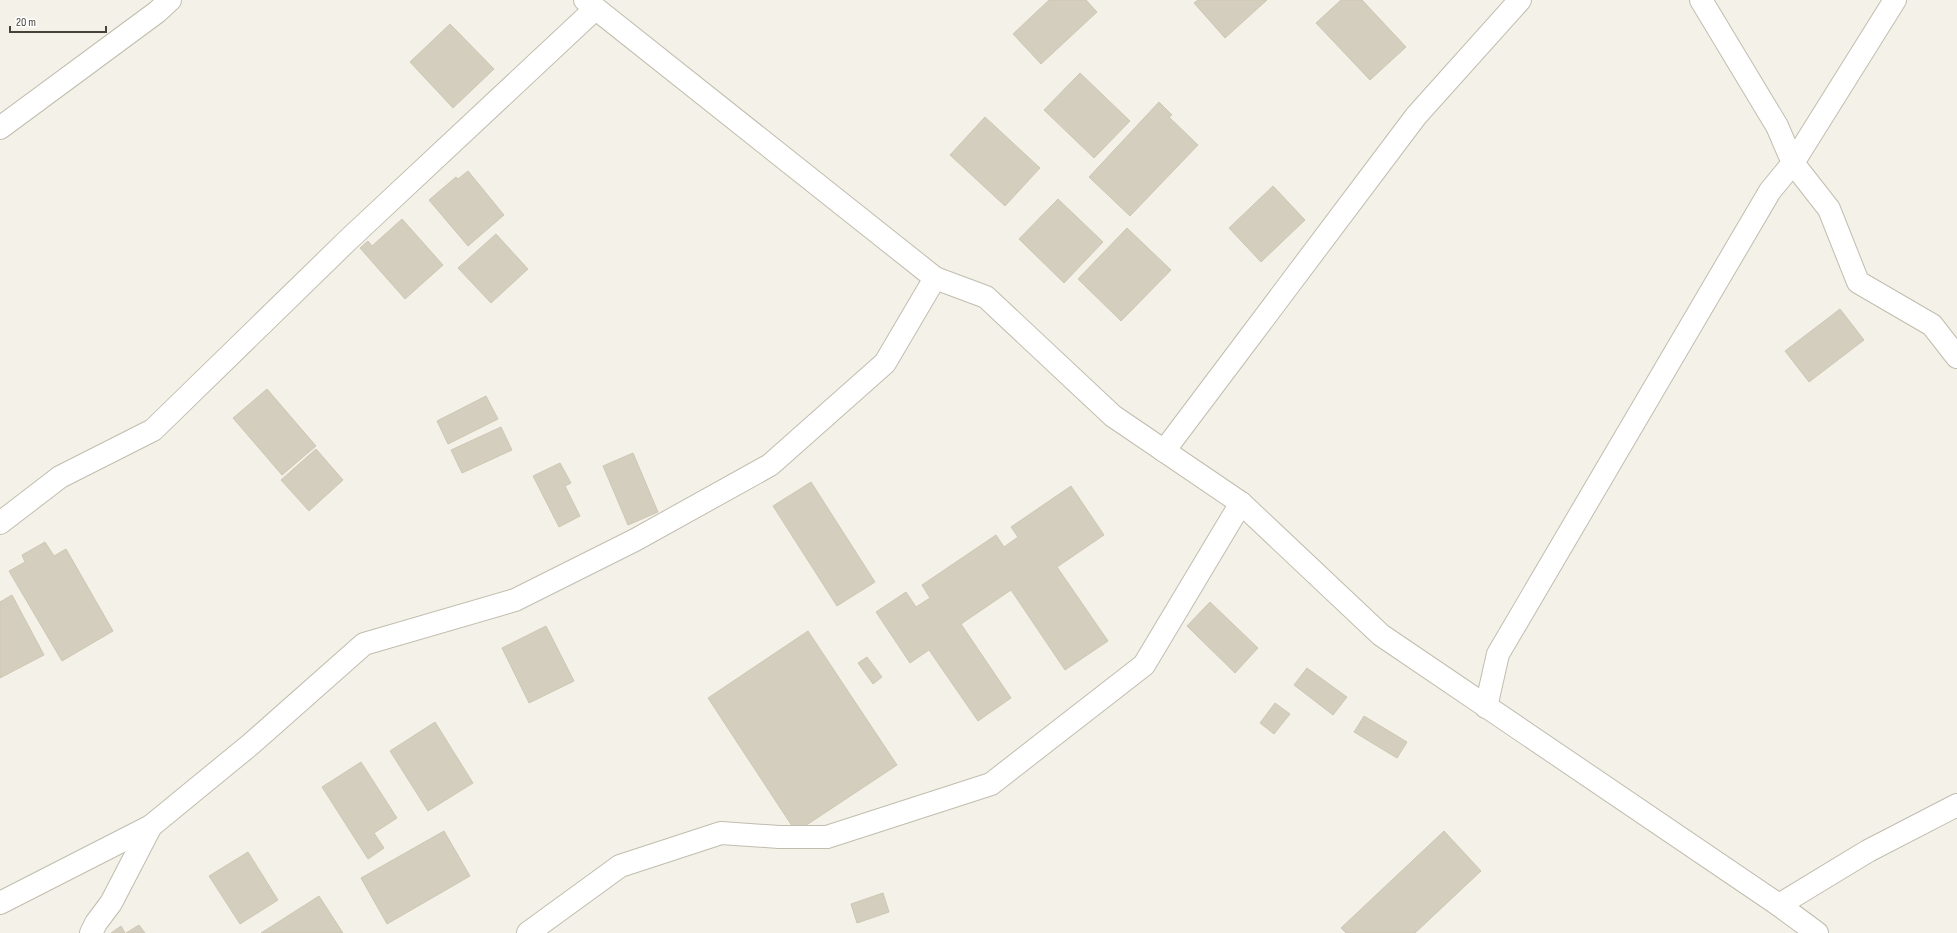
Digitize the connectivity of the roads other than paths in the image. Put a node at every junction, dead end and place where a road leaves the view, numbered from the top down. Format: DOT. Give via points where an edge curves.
graph roads {
  1 [pos="170,0"];
  2 [pos="1520,0"];
  3 [pos="1701,0"];
  4 [pos="1895,0"];
  5 [pos="590,4"];
  6 [pos="0,128"];
  7 [pos="1794,163"];
  8 [pos="935,278"];
  9 [pos="1957,357"];
  10 [pos="1164,451"];
  11 [pos="1241,503"];
  12 [pos="0,523"];
  13 [pos="1486,707"];
  14 [pos="1957,805"];
  15 [pos="151,826"];
  16 [pos="0,903"];
  17 [pos="1779,905"];
  18 [pos="91,933"];
  19 [pos="528,933"];
  20 [pos="1817,933"];
  1 -- 6 [label="street"];
  2 -- 10 [label="street" via="1416,116"];
  3 -- 7 [label="street" via="1777,126"];
  4 -- 7 [label="street"];
  5 -- 8 [label="street"];
  5 -- 12 [label="street" via="154,430 60,477"];
  7 -- 9 [label="street" via="1829,209 1858,282 1932,325"];
  7 -- 13 [label="street" via="1770,191 1498,654"];
  8 -- 10 [label="street" via="986,297 1113,416"];
  8 -- 15 [label="street" via="885,364 770,465 635,540 515,600 364,644 251,744"];
  10 -- 11 [label="street"];
  11 -- 13 [label="street" via="1381,635"];
  11 -- 19 [label="street" via="1144,665 991,784 827,837 721,833 620,866"];
  13 -- 17 [label="street"];
  14 -- 17 [label="street" via="1868,851"];
  15 -- 16 [label="street"];
  15 -- 18 [label="street" via="111,903"];
  17 -- 20 [label="street"];
}
